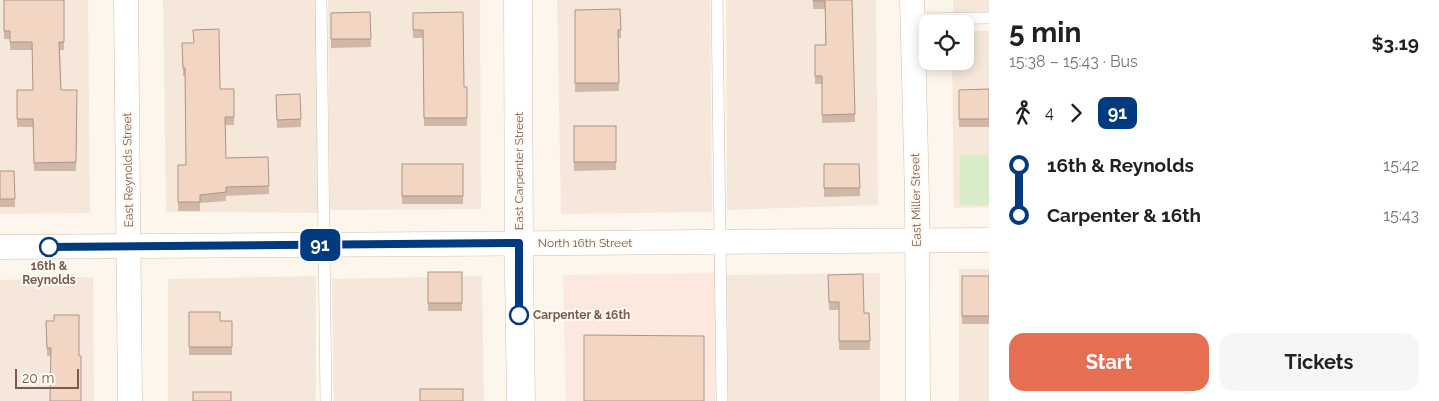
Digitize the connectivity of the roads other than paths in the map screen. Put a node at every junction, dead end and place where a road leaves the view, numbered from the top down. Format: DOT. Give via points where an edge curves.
graph roads {
  1 [pos="126,0"];
  2 [pos="321,0"];
  3 [pos="518,0"];
  4 [pos="717,0"];
  5 [pos="912,10"];
  6 [pos="989,18"];
  7 [pos="917,240"];
  8 [pos="989,240"];
  9 [pos="519,243"];
  10 [pos="721,243"];
  11 [pos="324,245"];
  12 [pos="129,246"];
  13 [pos="0,247"];
  14 [pos="130,401"];
  15 [pos="326,401"];
  16 [pos="521,401"];
  17 [pos="722,401"];
  18 [pos="918,401"];
  1 -- 12 [label="street, East Reynolds Street"];
  2 -- 11 [label="lane"];
  3 -- 9 [label="street, East Carpenter Street"];
  4 -- 10 [label="lane"];
  5 -- 6 [label="lane"];
  5 -- 7 [label="street, East Miller Street"];
  7 -- 8 [label="street, North 16th Street"];
  7 -- 10 [label="street, North 16th Street"];
  7 -- 18 [label="street, East Miller Street"];
  9 -- 10 [label="street, North 16th Street"];
  9 -- 11 [label="street, North 16th Street"];
  9 -- 16 [label="street, East Carpenter Street"];
  10 -- 17 [label="lane"];
  11 -- 12 [label="street, North 16th Street"];
  11 -- 15 [label="lane"];
  12 -- 13 [label="street, North 16th Street"];
  12 -- 14 [label="street, East Reynolds Street"];
}
